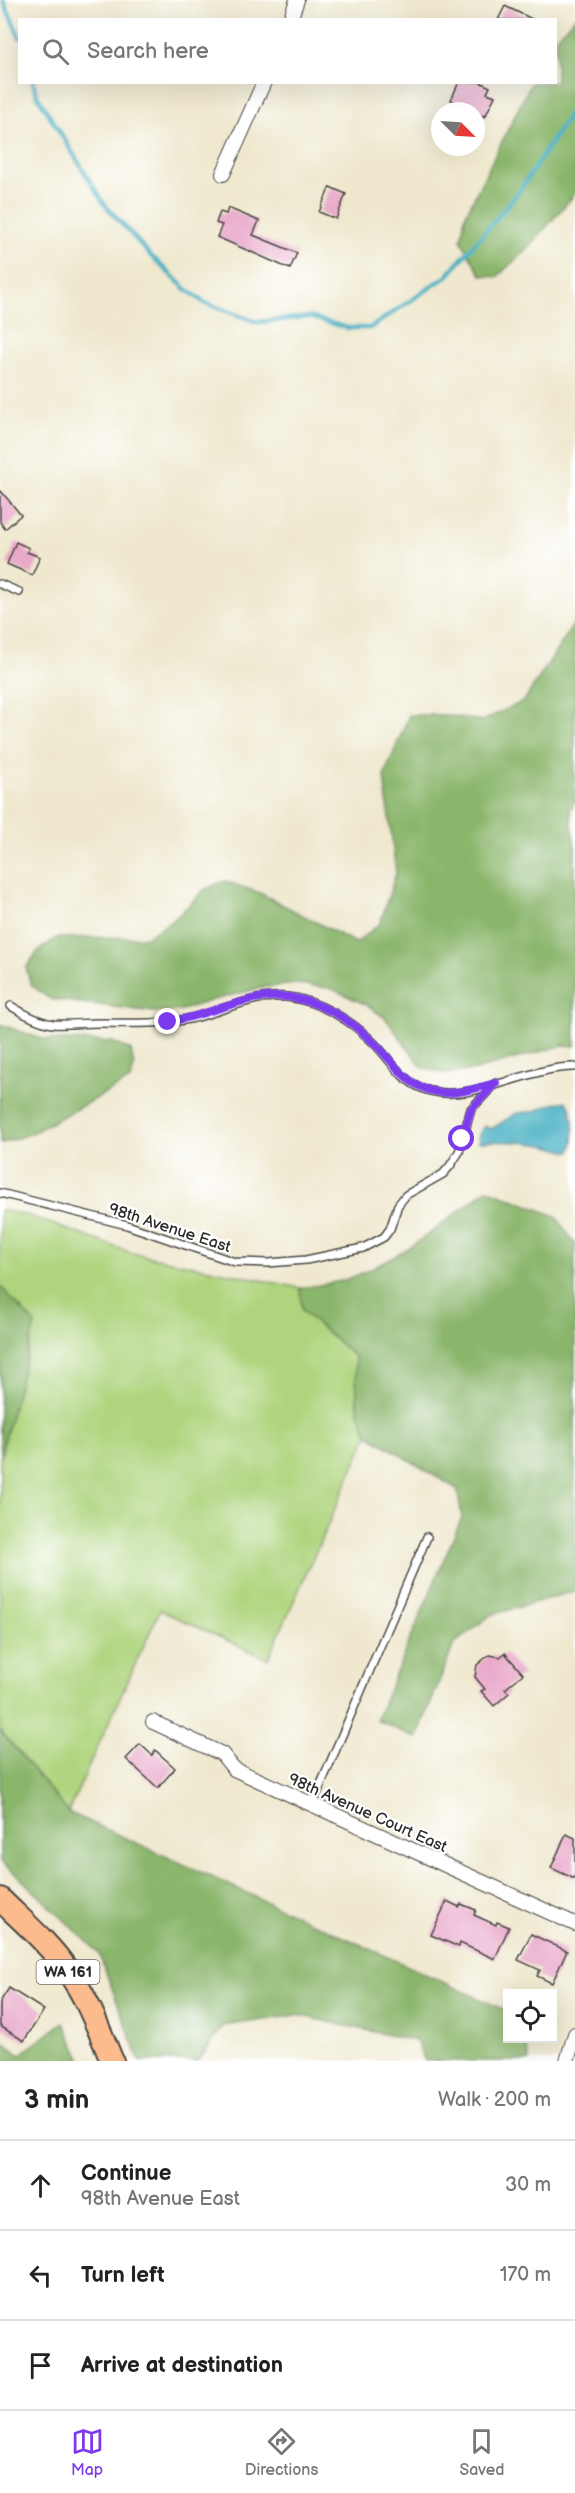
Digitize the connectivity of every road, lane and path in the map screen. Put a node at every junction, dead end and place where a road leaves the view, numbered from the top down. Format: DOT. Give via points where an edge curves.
graph roads {
  1 [pos="297,0"];
  2 [pos="291,18"];
  3 [pos="263,84"];
  4 [pos="223,174"];
  5 [pos="0,584"];
  6 [pos="19,592"];
  7 [pos="11,1006"];
  8 [pos="575,1067"];
  9 [pos="496,1083"];
  10 [pos="0,1193"];
  11 [pos="427,1537"];
  12 [pos="153,1722"];
  13 [pos="312,1805"];
  14 [pos="0,1899"];
  15 [pos="575,1923"];
  16 [pos="575,2034"];
  17 [pos="112,2061"];
  18 [pos="567,2061"];
  1 -- 2 [label="street"];
  3 -- 4 [label="street"];
  5 -- 6 [label="lane"];
  7 -- 9 [label="lane" via="53,1024 145,1024 196,1017 251,1000 287,997 318,1006 347,1021 374,1042 403,1077 423,1089 458,1093"];
  8 -- 9 [label="lane"];
  9 -- 10 [label="lane, 98th Avenue East" via="471,1109 459,1152 450,1166 406,1195 384,1237 363,1248 306,1260 235,1262 127,1225"];
  11 -- 13 [label="lane"];
  12 -- 13 [label="street, 98th Avenue Court East" via="222,1754 234,1769"];
  13 -- 15 [label="street, 98th Avenue Court East"];
  14 -- 17 [label="main road, WA 161" via="67,1969"];
  16 -- 18 [label="street"];
}
